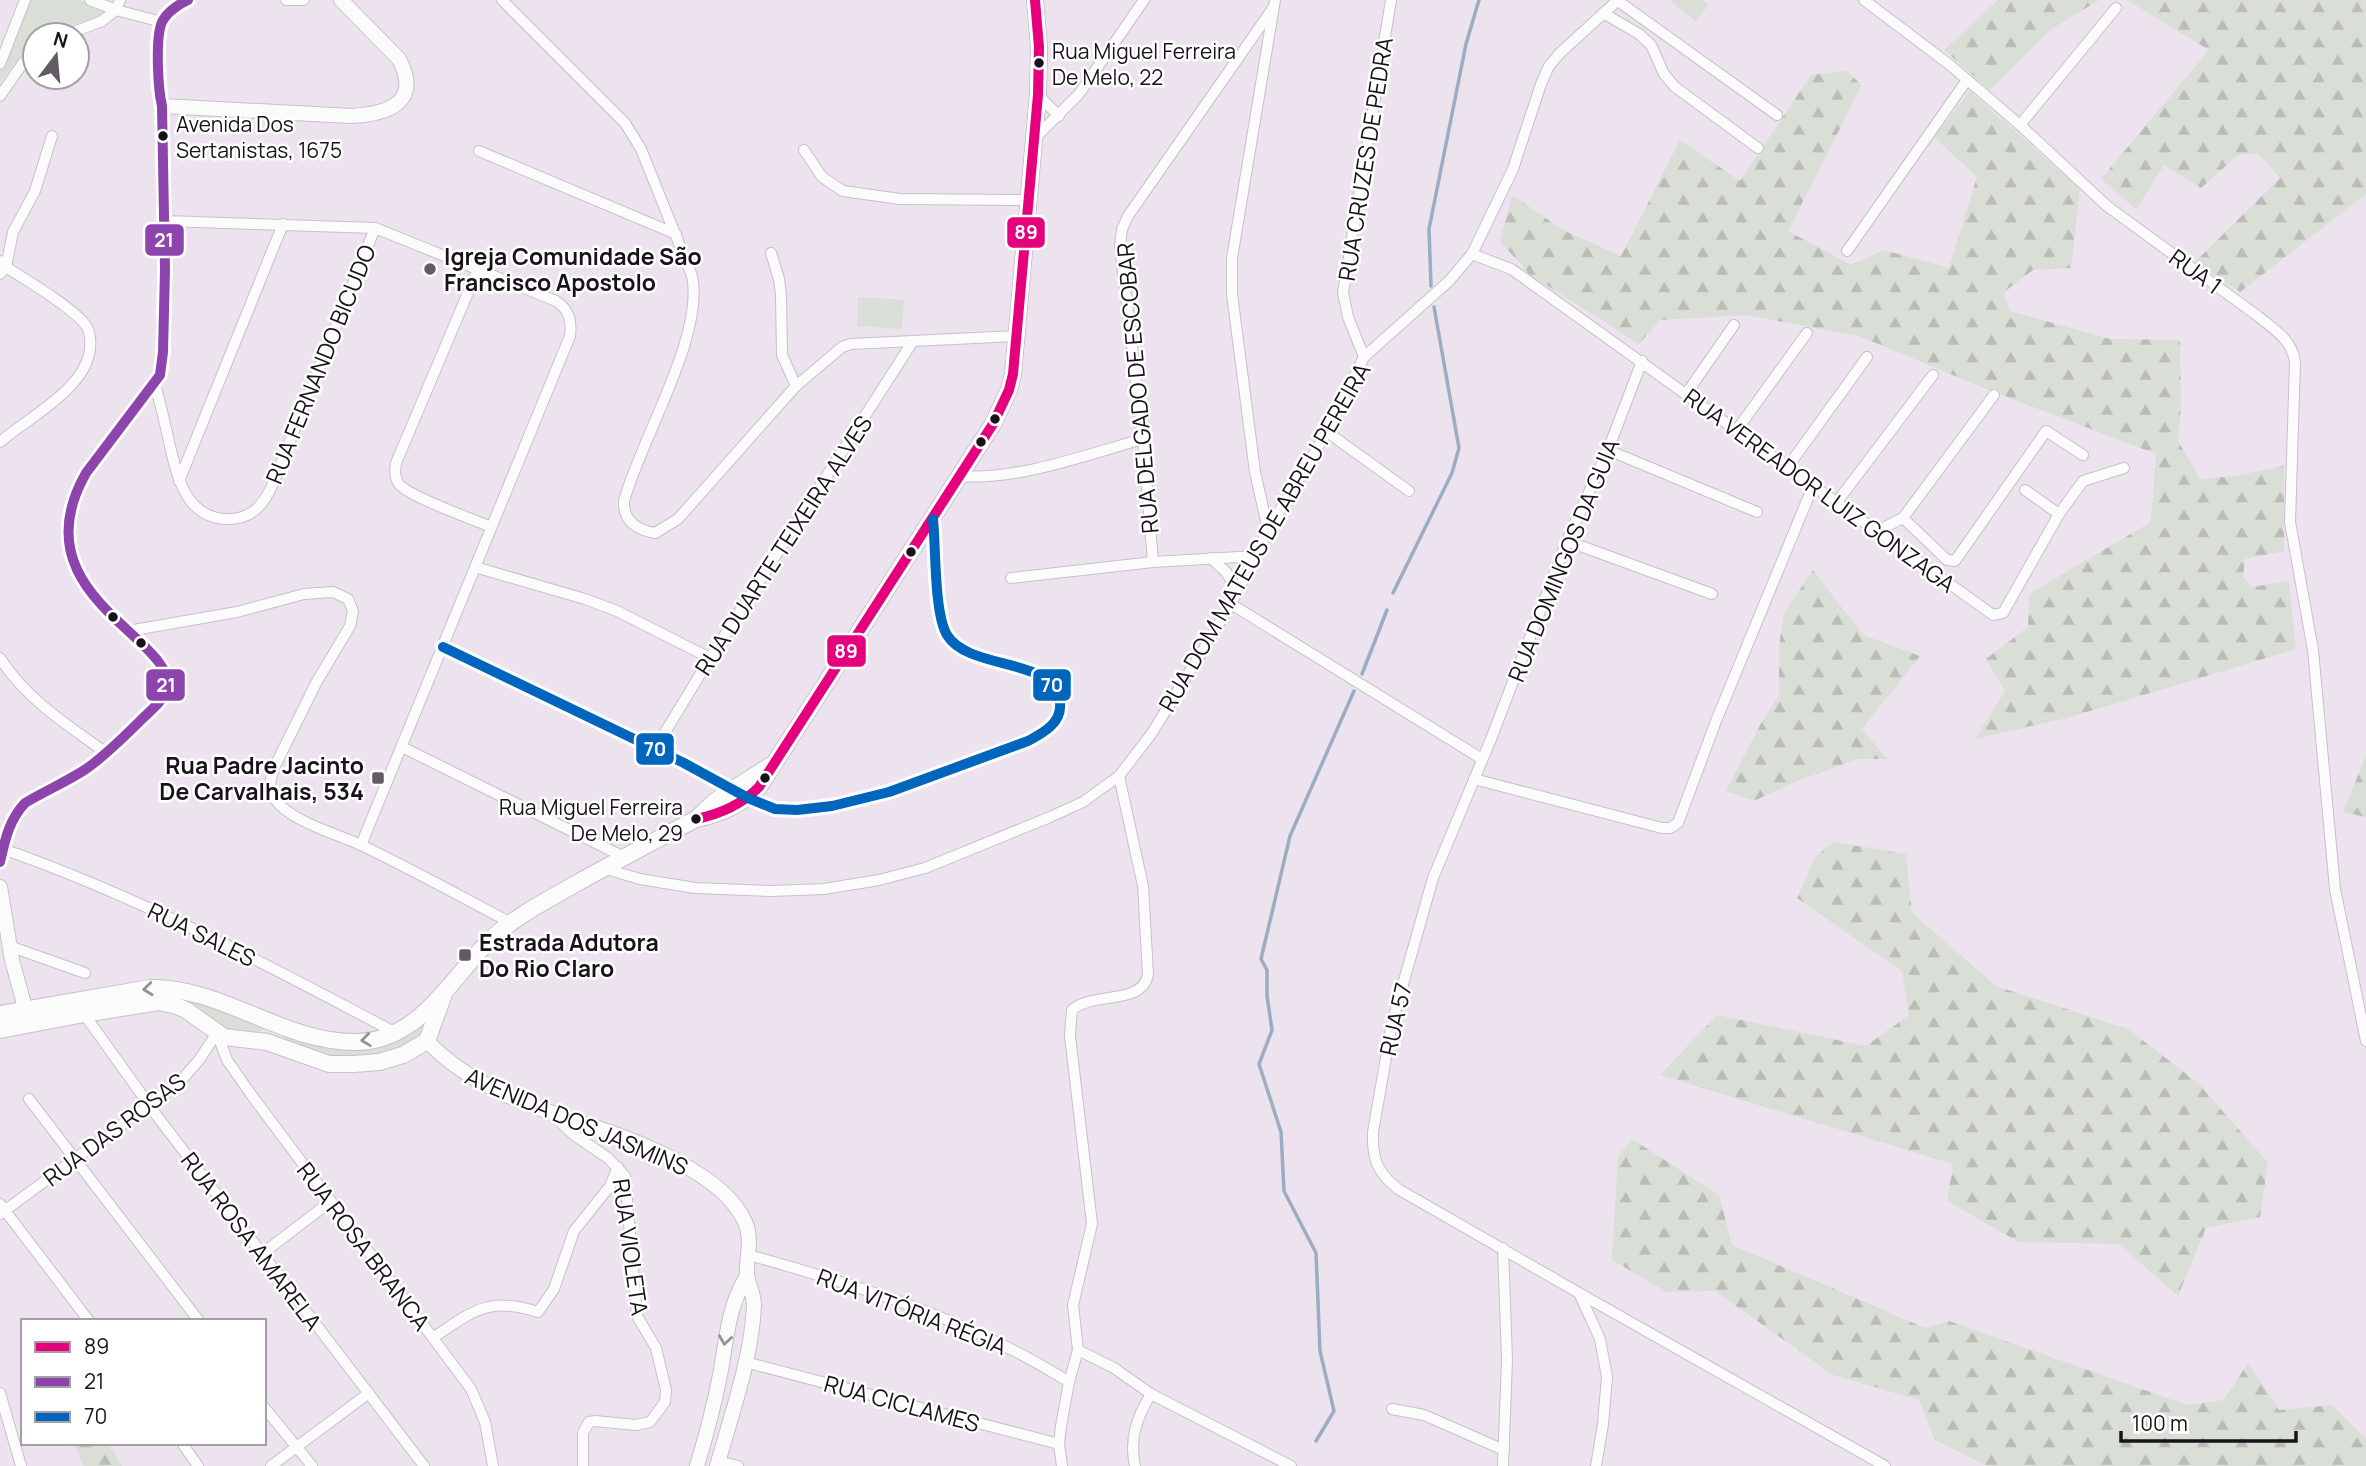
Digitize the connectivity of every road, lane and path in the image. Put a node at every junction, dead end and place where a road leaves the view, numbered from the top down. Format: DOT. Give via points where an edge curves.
graph roads {
  1 [pos="25,0"];
  2 [pos="90,0"];
  3 [pos="188,0"];
  4 [pos="286,0"];
  5 [pos="304,0"];
  6 [pos="341,0"];
  7 [pos="502,0"];
  8 [pos="1035,0"];
  9 [pos="1144,0"];
  10 [pos="1391,0"];
  11 [pos="1618,0"];
  12 [pos="1864,0"];
  13 [pos="1274,4"];
  14 [pos="118,5"];
  15 [pos="2116,8"];
  16 [pos="1603,13"];
  17 [pos="162,22"];
  18 [pos="91,25"];
  19 [pos="0,64"];
  20 [pos="21,66"];
  21 [pos="1967,79"];
  22 [pos="1038,95"];
  23 [pos="0,96"];
  24 [pos="162,106"];
  25 [pos="1777,115"];
  26 [pos="1059,116"];
  27 [pos="2020,125"];
  28 [pos="52,136"];
  29 [pos="1034,139"];
  30 [pos="1758,148"];
  31 [pos="804,150"];
  32 [pos="479,151"];
  33 [pos="1030,200"];
  34 [pos="164,221"];
  35 [pos="282,224"];
  36 [pos="375,228"];
  37 [pos="676,234"];
  38 [pos="1847,251"];
  39 [pos="771,253"];
  40 [pos="1472,254"];
  41 [pos="2,267"];
  42 [pos="478,270"];
  43 [pos="1734,325"];
  44 [pos="1807,332"];
  45 [pos="1016,336"];
  46 [pos="914,341"];
  47 [pos="1867,356"];
  48 [pos="1364,358"];
  49 [pos="1642,361"];
  50 [pos="1933,375"];
  51 [pos="155,384"];
  52 [pos="796,386"];
  53 [pos="1686,394"];
  54 [pos="1994,395"];
  55 [pos="1736,430"];
  56 [pos="1327,432"];
  57 [pos="1143,439"];
  58 [pos="0,442"];
  59 [pos="1608,450"];
  60 [pos="2082,455"];
  61 [pos="1787,468"];
  62 [pos="2124,468"];
  63 [pos="960,476"];
  64 [pos="179,481"];
  65 [pos="1813,486"];
  66 [pos="2025,490"];
  67 [pos="1409,491"];
  68 [pos="1837,502"];
  69 [pos="1757,512"];
  70 [pos="2059,514"];
  71 [pos="1903,518"];
  72 [pos="933,519"];
  73 [pos="491,527"];
  74 [pos="1268,530"];
  75 [pos="1877,531"];
  76 [pos="1567,541"];
  77 [pos="1256,556"];
  78 [pos="1212,558"];
  79 [pos="1153,562"];
  80 [pos="475,567"];
  81 [pos="1011,578"];
  82 [pos="1238,592"];
  83 [pos="1712,594"];
  84 [pos="1231,604"];
  85 [pos="128,631"];
  86 [pos="443,647"];
  87 [pos="0,658"];
  88 [pos="709,658"];
  89 [pos="402,747"];
  90 [pos="655,749"];
  91 [pos="105,752"];
  92 [pos="1482,758"];
  93 [pos="771,765"];
  94 [pos="1119,776"];
  95 [pos="1474,779"];
  96 [pos="733,789"];
  97 [pos="748,799"];
  98 [pos="696,818"];
  99 [pos="361,845"];
  100 [pos="1,856"];
  101 [pos="624,857"];
  102 [pos="604,868"];
  103 [pos="0,887"];
  104 [pos="511,923"];
  105 [pos="9,946"];
  106 [pos="85,973"];
  107 [pos="444,995"];
  108 [pos="0,1014"];
  109 [pos="84,1014"];
  110 [pos="28,1017"];
  111 [pos="276,1025"];
  112 [pos="0,1030"];
  113 [pos="396,1033"];
  114 [pos="217,1034"];
  115 [pos="426,1041"];
  116 [pos="2366,1041"];
  117 [pos="267,1042"];
  118 [pos="29,1099"];
  119 [pos="150,1106"];
  120 [pos="552,1114"];
  121 [pos="75,1161"];
  122 [pos="618,1167"];
  123 [pos="330,1202"];
  124 [pos="2,1209"];
  125 [pos="1503,1248"];
  126 [pos="263,1254"];
  127 [pos="749,1255"];
  128 [pos="747,1276"];
  129 [pos="1579,1293"];
  130 [pos="87,1319"];
  131 [pos="197,1319"];
  132 [pos="434,1338"];
  133 [pos="1078,1350"];
  134 [pos="745,1362"];
  135 [pos="1069,1381"];
  136 [pos="0,1393"];
  137 [pos="369,1393"];
  138 [pos="1151,1394"];
  139 [pos="266,1409"];
  140 [pos="1392,1409"];
  141 [pos="1059,1444"];
  142 [pos="182,1445"];
  143 [pos="297,1447"];
  144 [pos="1504,1450"];
  145 [pos="717,1464"];
  146 [pos="21,1466"];
  147 [pos="198,1466"];
  148 [pos="271,1466"];
  149 [pos="312,1466"];
  150 [pos="424,1466"];
  151 [pos="493,1466"];
  152 [pos="583,1466"];
  153 [pos="697,1466"];
  154 [pos="738,1466"];
  155 [pos="1062,1466"];
  156 [pos="1135,1466"];
  157 [pos="1291,1466"];
  158 [pos="1503,1466"];
  159 [pos="1595,1466"];
  160 [pos="1885,1466"];
  1 -- 19 [label="street"];
  2 -- 14 [label="street"];
  3 -- 17 [label="street"];
  4 -- 5 [label="street"];
  6 -- 24 [label="street" via="399,59 406,82 400,101 391,110 351,116"];
  7 -- 37 [label="street" via="625,123 641,149"];
  8 -- 22 [label="main road"];
  9 -- 26 [label="street"];
  10 -- 48 [label="street, RUA CRUZES DE PEDRA" via="1343,293"];
  11 -- 16 [label="street, RUA DOM MATEUS DE ABREU PEREIRA"];
  11 -- 25 [label="street"];
  12 -- 21 [label="street, RUA 1"];
  13 -- 57 [label="street, RUA DELGADO DE ESCOBAR" via="1122,229 1120,246"];
  13 -- 74 [label="street" via="1232,258 1232,294 1255,472"];
  14 -- 17 [label="street"];
  14 -- 18 [label="street"];
  15 -- 27 [label="street"];
  16 -- 30 [label="street" via="1651,45 1675,88"];
  16 -- 40 [label="street, RUA DOM MATEUS DE ABREU PEREIRA" via="1549,66 1513,169"];
  17 -- 24 [label="street" via="158,80"];
  20 -- 23 [label="street"];
  21 -- 27 [label="street, RUA 1"];
  21 -- 38 [label="street"];
  22 -- 26 [label="street"];
  22 -- 29 [label="main road"];
  24 -- 34 [label="street"];
  26 -- 29 [label="street"];
  27 -- 116 [label="street, RUA 1" via="2106,205 2293,347 2290,522 2313,650 2335,888"];
  28 -- 41 [label="street" via="35,191 13,232"];
  29 -- 33 [label="main road"];
  31 -- 33 [label="street" via="822,177 843,191 900,199"];
  32 -- 37 [label="street"];
  33 -- 45 [label="main road"];
  34 -- 35 [label="street"];
  34 -- 51 [label="street" via="163,352"];
  35 -- 36 [label="street"];
  35 -- 64 [label="street"];
  36 -- 42 [label="street"];
  36 -- 64 [label="street, RUA FERNANDO BICUDO" via="260,508 237,519 212,517 195,507"];
  37 -- 52 [label="street" via="692,276 694,305 684,345 625,497 626,517 652,533 664,530"];
  39 -- 52 [label="street" via="780,287 782,355"];
  40 -- 48 [label="street, RUA DOM MATEUS DE ABREU PEREIRA"];
  40 -- 49 [label="street, RUA VEREADOR LUIZ GONZAGA" via="1511,269"];
  41 -- 58 [label="street" via="76,314 89,330 91,341 87,365 71,387"];
  42 -- 73 [label="street" via="556,301 572,324"];
  42 -- 73 [label="street" via="395,472 403,488"];
  43 -- 53 [label="street"];
  44 -- 55 [label="street"];
  45 -- 46 [label="street"];
  45 -- 63 [label="main road" via="1013,374 1003,404"];
  46 -- 52 [label="street" via="842,347"];
  46 -- 88 [label="street, RUA DUARTE TEIXEIRA ALVES"];
  47 -- 61 [label="street"];
  48 -- 56 [label="street, RUA DOM MATEUS DE ABREU PEREIRA"];
  49 -- 53 [label="street, RUA VEREADOR LUIZ GONZAGA"];
  49 -- 59 [label="street, RUA DOMINGOS DA GUIA"];
  50 -- 68 [label="street"];
  51 -- 64 [label="street, RUA FERNANDO BICUDO"];
  51 -- 85 [label="street" via="86,473 69,519 75,567 95,599"];
  53 -- 55 [label="street, RUA VEREADOR LUIZ GONZAGA"];
  54 -- 71 [label="street"];
  55 -- 61 [label="street, RUA VEREADOR LUIZ GONZAGA"];
  56 -- 67 [label="street"];
  56 -- 74 [label="street, RUA DOM MATEUS DE ABREU PEREIRA"];
  57 -- 63 [label="street" via="1013,474"];
  57 -- 79 [label="street, RUA DELGADO DE ESCOBAR"];
  59 -- 69 [label="street"];
  59 -- 76 [label="street, RUA DOMINGOS DA GUIA"];
  60 -- 71 [label="street" via="2046,431 1955,561 1947,560"];
  61 -- 65 [label="street, RUA VEREADOR LUIZ GONZAGA"];
  62 -- 70 [label="street, RUA VEREADOR LUIZ GONZAGA" via="2083,481"];
  63 -- 72 [label="main road"];
  65 -- 68 [label="street, RUA VEREADOR LUIZ GONZAGA"];
  65 -- 95 [label="street" via="1678,824 1662,828"];
  66 -- 70 [label="street"];
  68 -- 75 [label="street, RUA VEREADOR LUIZ GONZAGA"];
  70 -- 75 [label="street, RUA VEREADOR LUIZ GONZAGA" via="2003,613 1997,616"];
  71 -- 75 [label="street"];
  72 -- 93 [label="main road"];
  72 -- 97 [label="street" via="940,607 948,636 972,654 1045,678 1059,696 1061,707 1053,725 1028,741 889,792 797,810 775,809"];
  73 -- 80 [label="street"];
  74 -- 77 [label="street, RUA DOM MATEUS DE ABREU PEREIRA"];
  76 -- 83 [label="street"];
  76 -- 92 [label="street, RUA DOMINGOS DA GUIA"];
  77 -- 78 [label="street"];
  77 -- 82 [label="street, RUA DOM MATEUS DE ABREU PEREIRA"];
  78 -- 79 [label="street"];
  78 -- 82 [label="street"];
  79 -- 81 [label="street"];
  80 -- 86 [label="street"];
  80 -- 88 [label="street" via="617,611"];
  82 -- 84 [label="street, RUA DOM MATEUS DE ABREU PEREIRA"];
  84 -- 92 [label="street"];
  84 -- 94 [label="street, RUA DOM MATEUS DE ABREU PEREIRA" via="1152,733"];
  85 -- 91 [label="street" via="166,673 165,692"];
  85 -- 99 [label="street" via="237,612 304,594 333,592 348,599 353,611 350,626 289,737 274,768 270,790 281,806 298,817"];
  86 -- 89 [label="street"];
  86 -- 90 [label="street"];
  87 -- 91 [label="street" via="35,699"];
  88 -- 90 [label="street, RUA DUARTE TEIXEIRA ALVES"];
  89 -- 99 [label="street"];
  89 -- 101 [label="street"];
  90 -- 96 [label="street"];
  91 -- 100 [label="street" via="81,772 25,803 13,819"];
  92 -- 95 [label="street, RUA 57"];
  93 -- 96 [label="main road"];
  93 -- 97 [label="main road"];
  94 -- 102 [label="street, RUA DOM MATEUS DE ABREU PEREIRA" via="1083,802 1027,827 925,868 879,880 824,889 746,890 667,884"];
  94 -- 133 [label="street" via="1143,886 1148,974 1141,990 1084,1003 1070,1015 1091,1224 1073,1305"];
  95 -- 125 [label="street, RUA 57" via="1420,917 1392,1023 1373,1149 1384,1178 1398,1189"];
  96 -- 97 [label="street"];
  96 -- 98 [label="main road"];
  97 -- 98 [label="main road" via="722,813"];
  98 -- 101 [label="main road"];
  99 -- 104 [label="street"];
  100 -- 113 [label="street, RUA SALES" via="111,892 219,940"];
  101 -- 102 [label="main road"];
  102 -- 104 [label="main road"];
  103 -- 105 [label="street"];
  104 -- 107 [label="main road" via="490,940"];
  105 -- 106 [label="street"];
  105 -- 110 [label="street"];
  107 -- 113 [label="main road"];
  107 -- 115 [label="main road"];
  108 -- 110 [label="main road"];
  109 -- 110 [label="main road"];
  109 -- 114 [label="main road" via="168,1003 186,1010"];
  109 -- 119 [label="street, RUA ROSA AMARELA"];
  111 -- 110 [label="main road, one-way" via="173,988 150,988"];
  110 -- 112 [label="main road"];
  113 -- 111 [label="main road, one-way" via="374,1040 338,1041"];
  111 -- 117 [label="main road"];
  114 -- 117 [label="main road"];
  114 -- 119 [label="street, RUA DAS ROSAS" via="179,1083"];
  114 -- 123 [label="street, RUA ROSA BRANCA" via="227,1060"];
  115 -- 117 [label="main road" via="403,1055 354,1065 313,1060"];
  115 -- 120 [label="street, AVENIDA DOS JASMINS" via="457,1070"];
  118 -- 121 [label="street"];
  119 -- 121 [label="street, RUA DAS ROSAS"];
  119 -- 126 [label="street, RUA ROSA AMARELA"];
  120 -- 122 [label="street, RUA VIOLETA"];
  120 -- 127 [label="street, AVENIDA DOS JASMINS" via="650,1148 704,1177 723,1191 746,1223"];
  121 -- 124 [label="street, RUA DAS ROSAS"];
  121 -- 131 [label="street"];
  122 -- 132 [label="street" via="610,1186 573,1231 554,1289 538,1312 504,1305 480,1308"];
  122 -- 152 [label="street, RUA VIOLETA" via="627,1190 638,1316 656,1348 666,1396 650,1422 589,1422 583,1433"];
  123 -- 126 [label="street"];
  123 -- 132 [label="street, RUA ROSA BRANCA"];
  124 -- 130 [label="street"];
  125 -- 129 [label="street, RUA 57"];
  125 -- 144 [label="street"];
  126 -- 137 [label="street, RUA ROSA AMARELA"];
  127 -- 128 [label="street, AVENIDA DOS JASMINS"];
  127 -- 135 [label="street, RUA VITÓRIA RÉGIA" via="901,1302 1012,1348"];
  128 -- 134 [label="street, AVENIDA DOS JASMINS" via="754,1302"];
  128 -- 153 [label="street, AVENIDA DOS JASMINS, one-way" via="730,1312"];
  129 -- 159 [label="street" via="1600,1339 1607,1377"];
  129 -- 160 [label="street, RUA 57"];
  132 -- 151 [label="street, RUA ROSA BRANCA" via="479,1405"];
  133 -- 135 [label="street"];
  133 -- 138 [label="street"];
  134 -- 141 [label="street, RUA CICLAMES"];
  134 -- 145 [label="street, AVENIDA DOS JASMINS"];
  135 -- 141 [label="street"];
  136 -- 146 [label="street"];
  137 -- 143 [label="street"];
  137 -- 150 [label="street, RUA ROSA AMARELA"];
  138 -- 156 [label="street" via="1134,1431"];
  138 -- 157 [label="street"];
  139 -- 143 [label="street"];
  140 -- 144 [label="street" via="1423,1415"];
  141 -- 155 [label="street"];
  142 -- 147 [label="street"];
  143 -- 148 [label="street"];
  143 -- 149 [label="street"];
  144 -- 158 [label="street"];
  145 -- 154 [label="street"];
}
